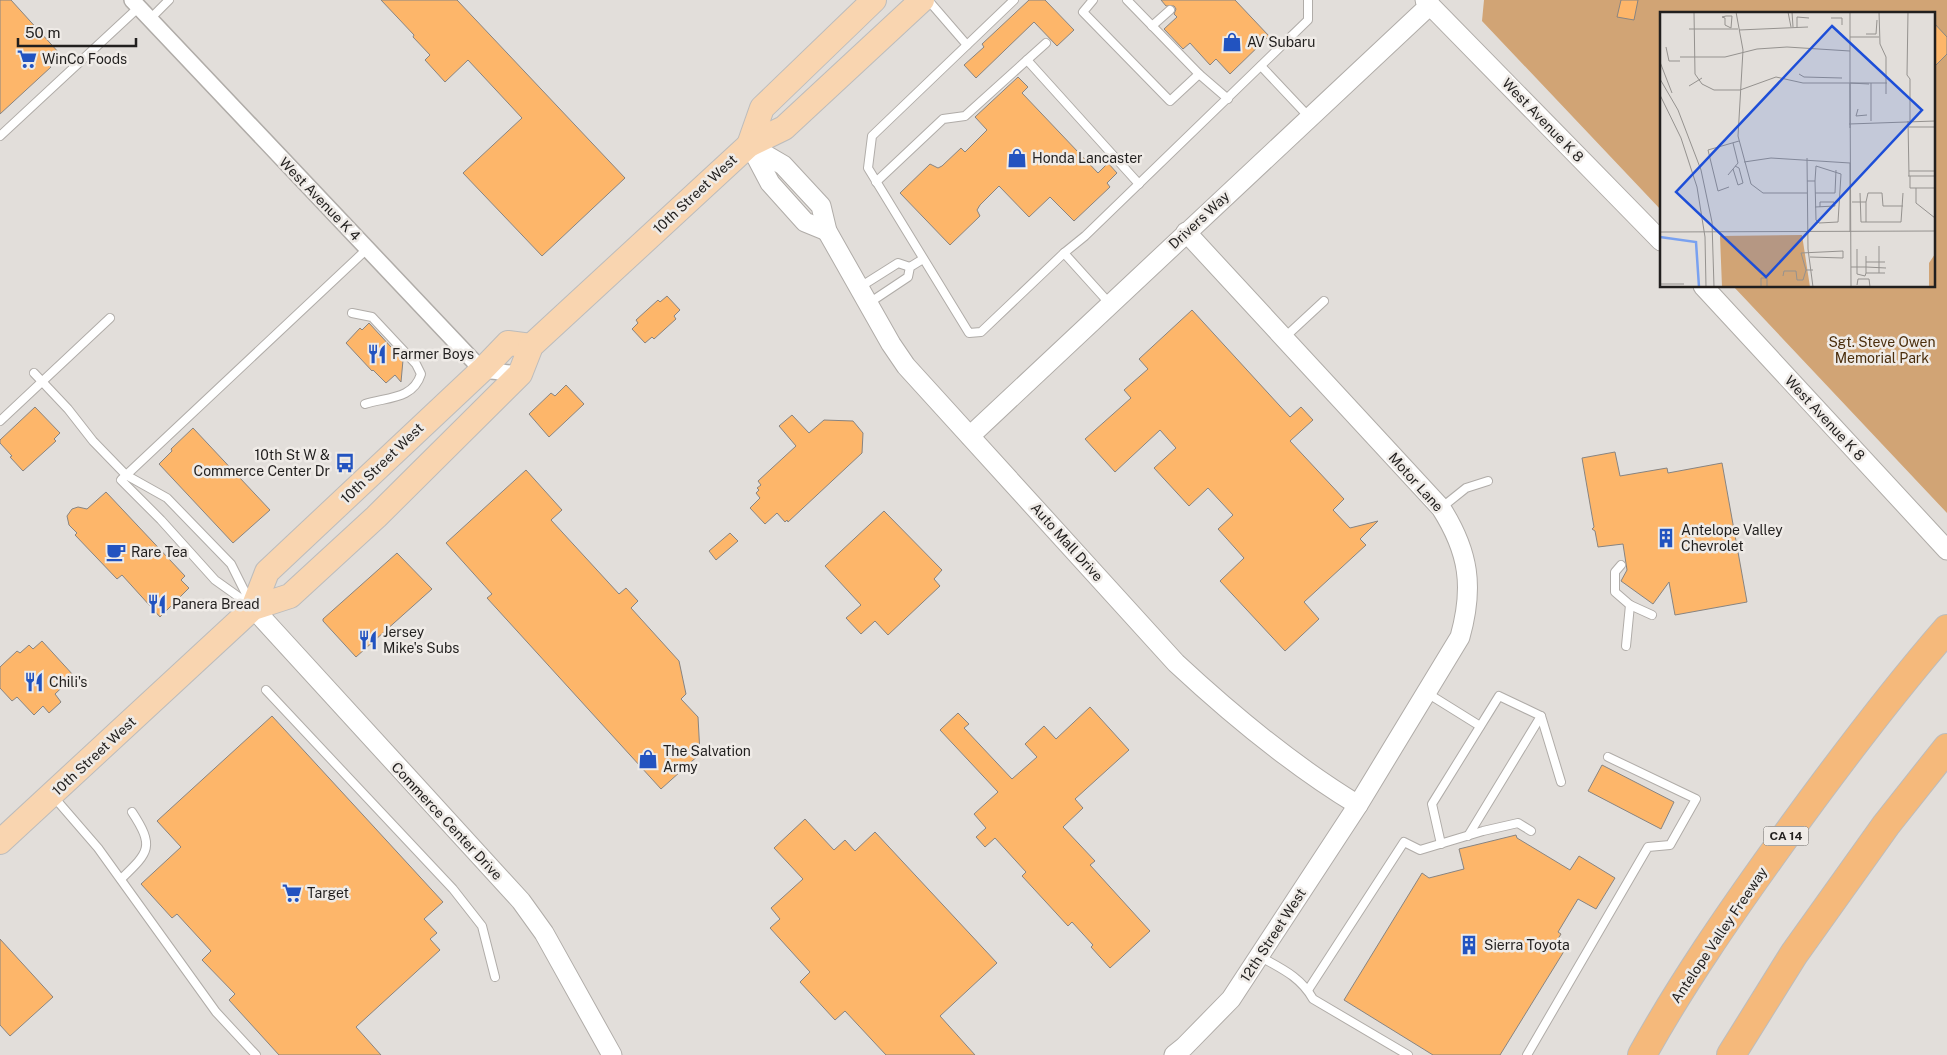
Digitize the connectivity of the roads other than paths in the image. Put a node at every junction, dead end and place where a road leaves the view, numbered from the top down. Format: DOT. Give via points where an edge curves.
graph roads {
  1 [pos="169,0"];
  2 [pos="874,0"];
  3 [pos="906,0"];
  4 [pos="922,0"];
  5 [pos="928,0"];
  6 [pos="1014,0"];
  7 [pos="1093,0"];
  8 [pos="1127,0"];
  9 [pos="1308,0"];
  10 [pos="1430,2"];
  11 [pos="136,4"];
  12 [pos="1170,10"];
  13 [pos="150,19"];
  14 [pos="1152,26"];
  15 [pos="892,28"];
  16 [pos="1046,43"];
  17 [pos="967,45"];
  18 [pos="1027,60"];
  19 [pos="1261,66"];
  20 [pos="1199,74"];
  21 [pos="1228,99"];
  22 [pos="1309,117"];
  23 [pos="0,136"];
  24 [pos="749,145"];
  25 [pos="876,182"];
  26 [pos="1139,184"];
  27 [pos="1186,232"];
  28 [pos="1660,240"];
  29 [pos="367,249"];
  30 [pos="1064,253"];
  31 [pos="923,259"];
  32 [pos="910,267"];
  33 [pos="1704,288"];
  34 [pos="863,296"];
  35 [pos="1324,300"];
  36 [pos="1110,304"];
  37 [pos="352,313"];
  38 [pos="110,318"];
  39 [pos="1284,338"];
  40 [pos="531,346"];
  41 [pos="482,370"];
  42 [pos="34,373"];
  43 [pos="520,374"];
  44 [pos="42,381"];
  45 [pos="365,404"];
  46 [pos="0,421"];
  47 [pos="970,436"];
  48 [pos="126,475"];
  49 [pos="1488,481"];
  50 [pos="1441,508"];
  51 [pos="376,517"];
  52 [pos="1947,550"];
  53 [pos="1621,565"];
  54 [pos="1630,605"];
  55 [pos="254,608"];
  56 [pos="1652,615"];
  57 [pos="1947,629"];
  58 [pos="1626,646"];
  59 [pos="266,690"];
  60 [pos="1427,693"];
  61 [pos="1540,716"];
  62 [pos="1480,726"];
  63 [pos="1947,748"];
  64 [pos="1608,757"];
  65 [pos="1561,782"];
  66 [pos="52,794"];
  67 [pos="1358,805"];
  68 [pos="132,812"];
  69 [pos="1531,831"];
  70 [pos="1468,836"];
  71 [pos="0,842"];
  72 [pos="1441,844"];
  73 [pos="121,879"];
  74 [pos="1259,956"];
  75 [pos="495,977"];
  76 [pos="1308,990"];
  77 [pos="256,1055"];
  78 [pos="612,1055"];
  79 [pos="1174,1055"];
  80 [pos="1408,1055"];
  81 [pos="1527,1055"];
  82 [pos="1642,1055"];
  83 [pos="1731,1055"];
  1 -- 13 [label="lane"];
  2 -- 24 [label="main road, 10th Street West" via="762,108"];
  3 -- 15 [label="main road"];
  4 -- 15 [label="main road, 10th Street West"];
  5 -- 17 [label="lane"];
  6 -- 17 [label="lane"];
  7 -- 20 [label="lane" via="1083,12 1170,101"];
  8 -- 14 [label="lane"];
  9 -- 19 [label="lane" via="1308,20"];
  10 -- 22 [label="street, Drivers Way"];
  10 -- 28 [label="street, West Avenue K 8"];
  11 -- 13 [label="street, West Avenue K 4"];
  11 -- 23 [label="lane"];
  12 -- 14 [label="lane"];
  13 -- 29 [label="street, West Avenue K 4"];
  14 -- 20 [label="lane"];
  15 -- 24 [label="main road, 10th Street West" via="784,128"];
  16 -- 18 [label="lane"];
  17 -- 25 [label="lane" via="872,136 868,168"];
  18 -- 25 [label="lane" via="965,116 943,119"];
  18 -- 26 [label="lane"];
  19 -- 21 [label="lane"];
  19 -- 22 [label="lane"];
  20 -- 21 [label="lane"];
  21 -- 26 [label="lane"];
  22 -- 27 [label="street, Drivers Way"];
  24 -- 34 [label="street, Auto Mall Drive" via="770,183 805,222 827,232"];
  24 -- 40 [label="main road, 10th Street West"];
  25 -- 31 [label="lane"];
  26 -- 30 [label="lane"];
  27 -- 36 [label="street, Drivers Way"];
  27 -- 39 [label="street, Motor Lane"];
  29 -- 41 [label="street, West Avenue K 4"];
  29 -- 48 [label="lane"];
  30 -- 31 [label="lane" via="981,332 969,333"];
  30 -- 36 [label="lane"];
  31 -- 32 [label="lane"];
  32 -- 34 [label="lane" via="908,277"];
  32 -- 34 [label="lane" via="898,263"];
  33 -- 52 [label="street, West Avenue K 8"];
  34 -- 47 [label="street, Auto Mall Drive" via="906,366"];
  35 -- 39 [label="lane"];
  36 -- 47 [label="street, Drivers Way"];
  37 -- 45 [label="lane" via="372,317 416,364 421,374 414,386 400,397"];
  38 -- 44 [label="lane"];
  39 -- 50 [label="street, Motor Lane"];
  40 -- 41 [label="main road, 10th Street West" via="508,343"];
  40 -- 43 [label="main road, 10th Street West"];
  41 -- 43 [label="street"];
  41 -- 51 [label="main road" via="474,400 389,486"];
  41 -- 55 [label="main road, 10th Street West" via="267,572"];
  42 -- 44 [label="lane"];
  43 -- 51 [label="main road, 10th Street West"];
  44 -- 46 [label="lane"];
  44 -- 48 [label="lane"];
  47 -- 67 [label="street, Auto Mall Drive" via="1176,663 1260,737 1323,784"];
  48 -- 55 [label="lane, Commerce Center Drive" via="167,498 231,564"];
  48 -- 55 [label="lane, Commerce Center Drive" via="121,480 216,580"];
  49 -- 50 [label="lane" via="1466,488"];
  50 -- 60 [label="street, Motor Lane" via="1462,546 1467,565 1468,602 1460,637"];
  51 -- 55 [label="main road, 10th Street West" via="290,596"];
  53 -- 54 [label="lane" via="1615,572 1615,592"];
  54 -- 56 [label="lane"];
  54 -- 58 [label="lane"];
  55 -- 66 [label="main road, 10th Street West"];
  55 -- 78 [label="street, Commerce Center Drive" via="521,901 544,933"];
  57 -- 82 [label="highway, Antelope Valley Freeway / CA 14" via="1836,765 1736,906"];
  59 -- 75 [label="lane" via="452,889 482,926"];
  60 -- 62 [label="lane"];
  60 -- 67 [label="street, Motor Lane"];
  61 -- 62 [label="lane" via="1499,696"];
  61 -- 65 [label="lane"];
  61 -- 70 [label="lane"];
  62 -- 72 [label="lane" via="1432,804"];
  63 -- 83 [label="highway" via="1886,825 1794,954"];
  64 -- 81 [label="lane" via="1696,799 1670,845 1648,847"];
  66 -- 71 [label="main road, 10th Street West"];
  66 -- 73 [label="lane"];
  67 -- 74 [label="street, 12th Street West"];
  68 -- 73 [label="lane" via="146,837 146,850"];
  69 -- 70 [label="lane" via="1518,823"];
  70 -- 72 [label="lane"];
  72 -- 76 [label="lane" via="1420,850 1404,842"];
  73 -- 77 [label="lane" via="216,1012"];
  74 -- 76 [label="lane" via="1298,978"];
  74 -- 79 [label="street, 12th Street West" via="1231,999"];
  76 -- 80 [label="lane" via="1313,999"];
}
